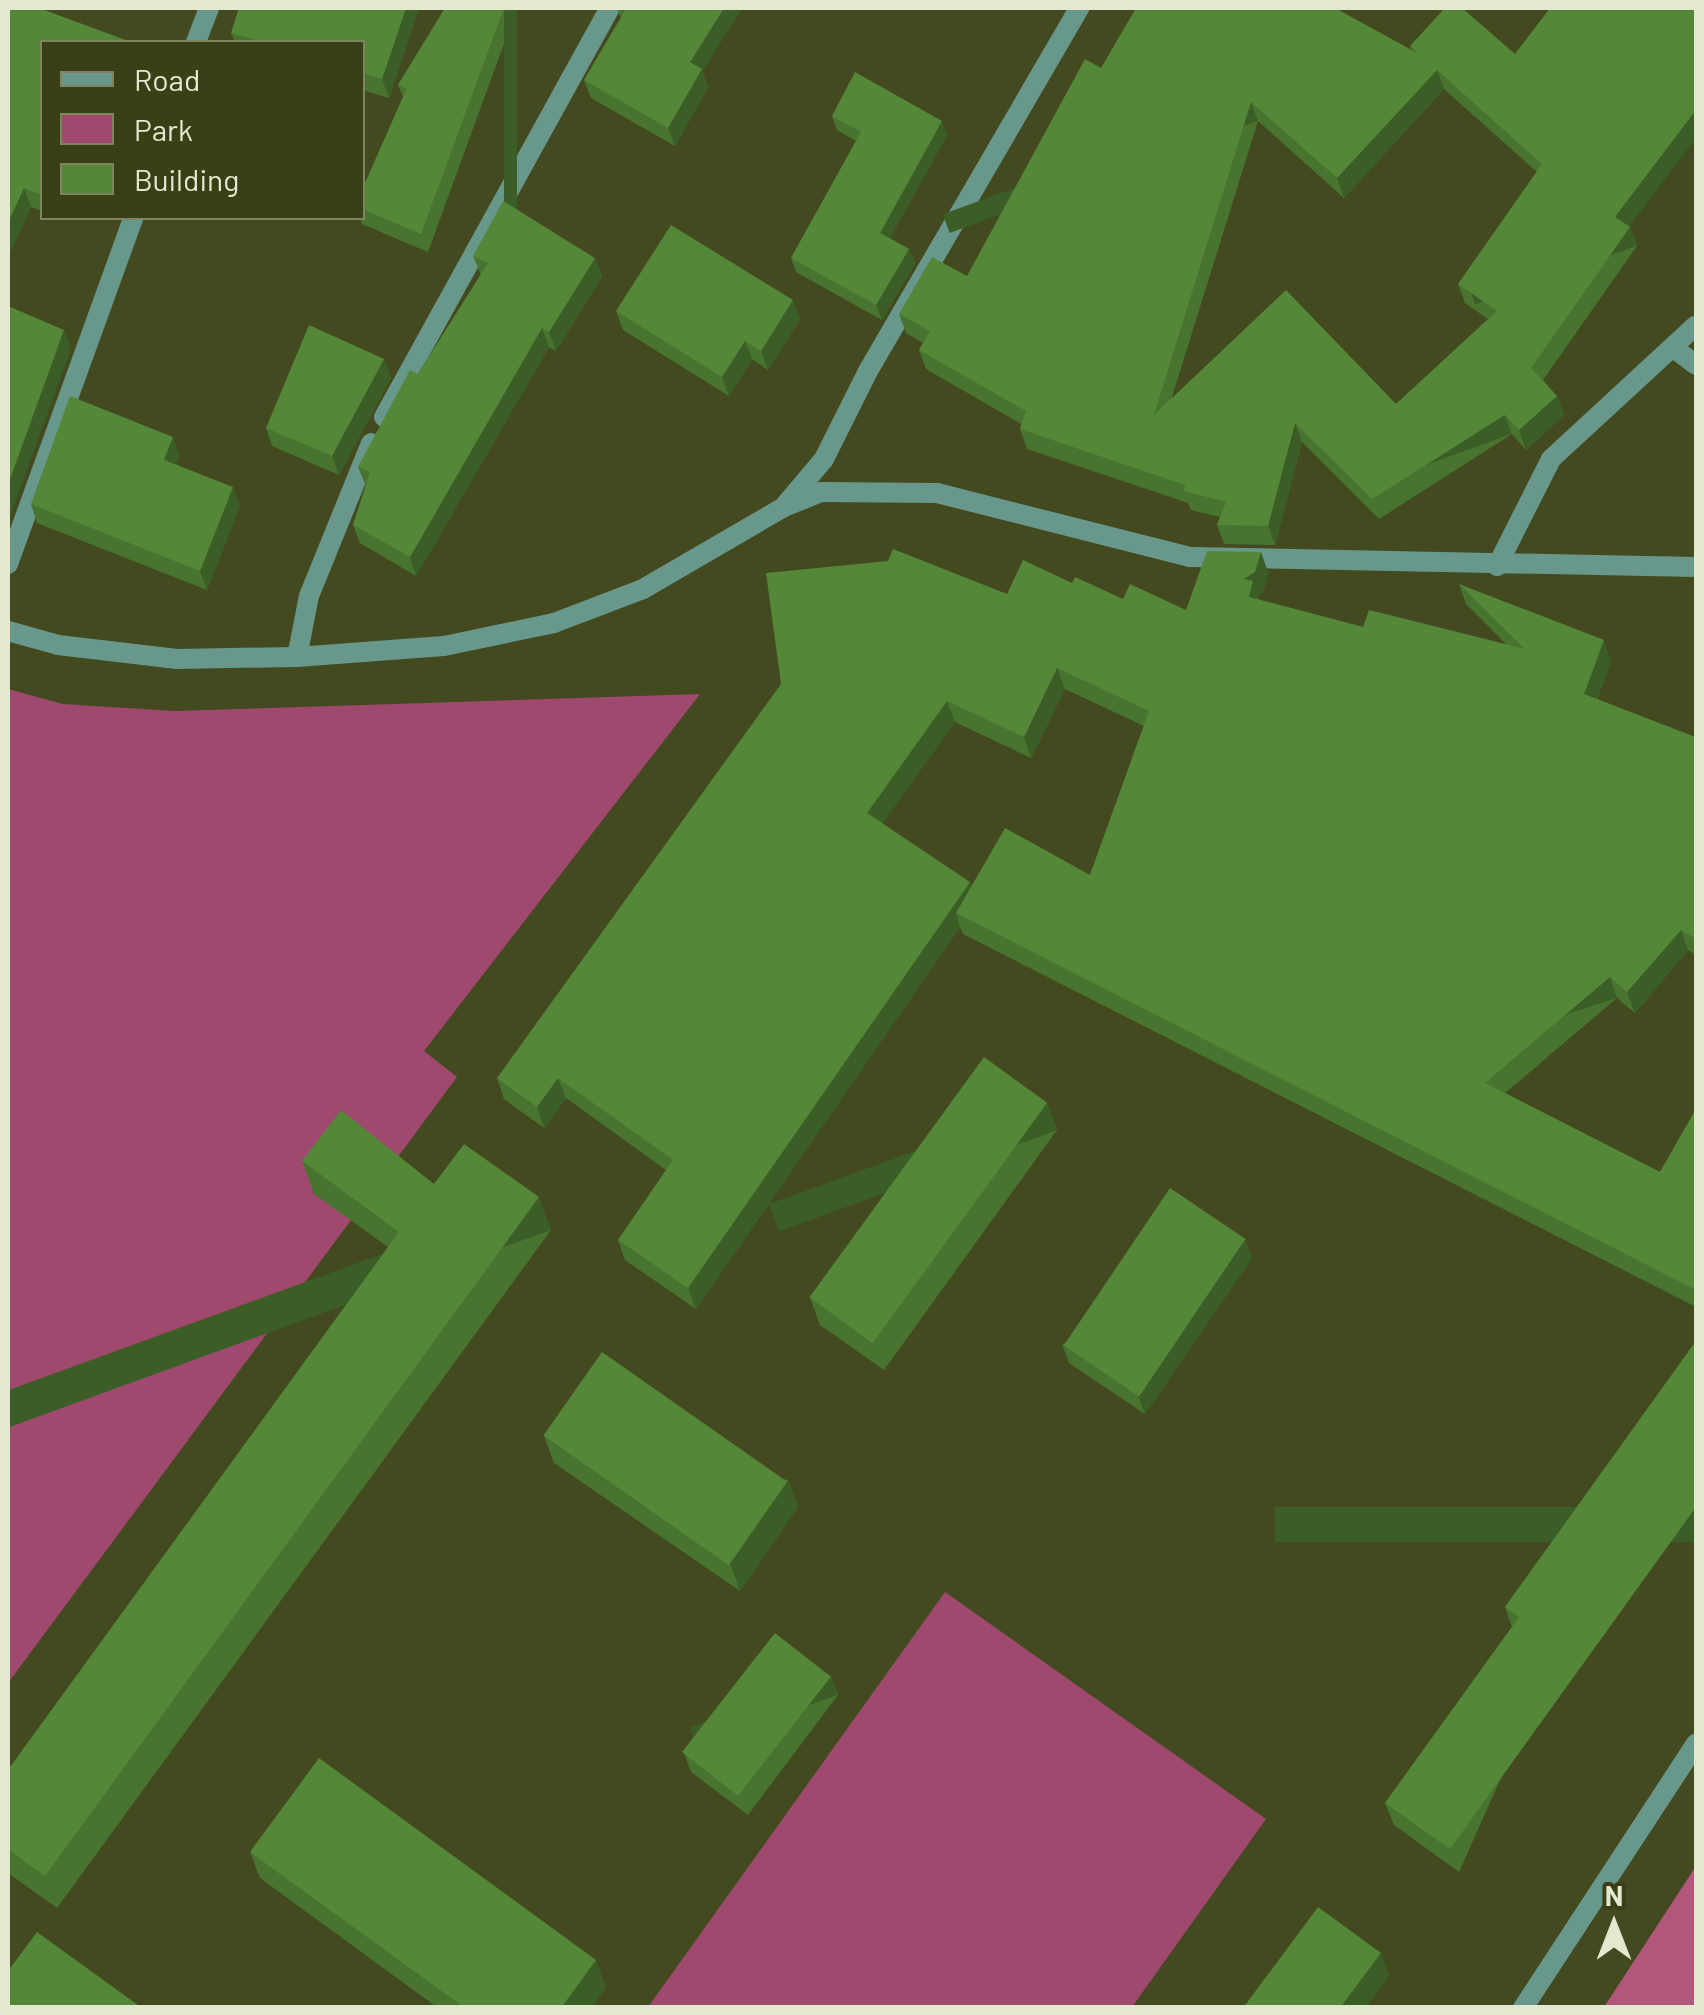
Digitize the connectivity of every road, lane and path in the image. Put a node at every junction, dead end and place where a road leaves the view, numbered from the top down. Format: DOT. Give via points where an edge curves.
graph roads {
  1 [pos="209,8"];
  2 [pos="610,8"];
  3 [pos="1079,8"];
  4 [pos="197,40"];
  5 [pos="132,220"];
  6 [pos="1696,325"];
  7 [pos="1675,348"];
  8 [pos="1696,365"];
  9 [pos="784,507"];
  10 [pos="8,564"];
  11 [pos="1497,566"];
  12 [pos="1696,567"];
  13 [pos="8,631"];
  14 [pos="297,658"];
  15 [pos="1696,1744"];
  16 [pos="1523,2008"];
  1 -- 4 [label="street"];
  2 -- 14 [label="street" via="355,472 308,596"];
  3 -- 9 [label="street" via="868,371 824,460"];
  5 -- 10 [label="street"];
  6 -- 7 [label="street"];
  7 -- 8 [label="street"];
  7 -- 11 [label="street" via="1551,460"];
  9 -- 11 [label="street" via="820,492 937,493 1190,557"];
  9 -- 14 [label="street" via="643,588 554,623 444,646"];
  11 -- 12 [label="street"];
  13 -- 14 [label="street" via="177,658"];
  15 -- 16 [label="street"];
}
